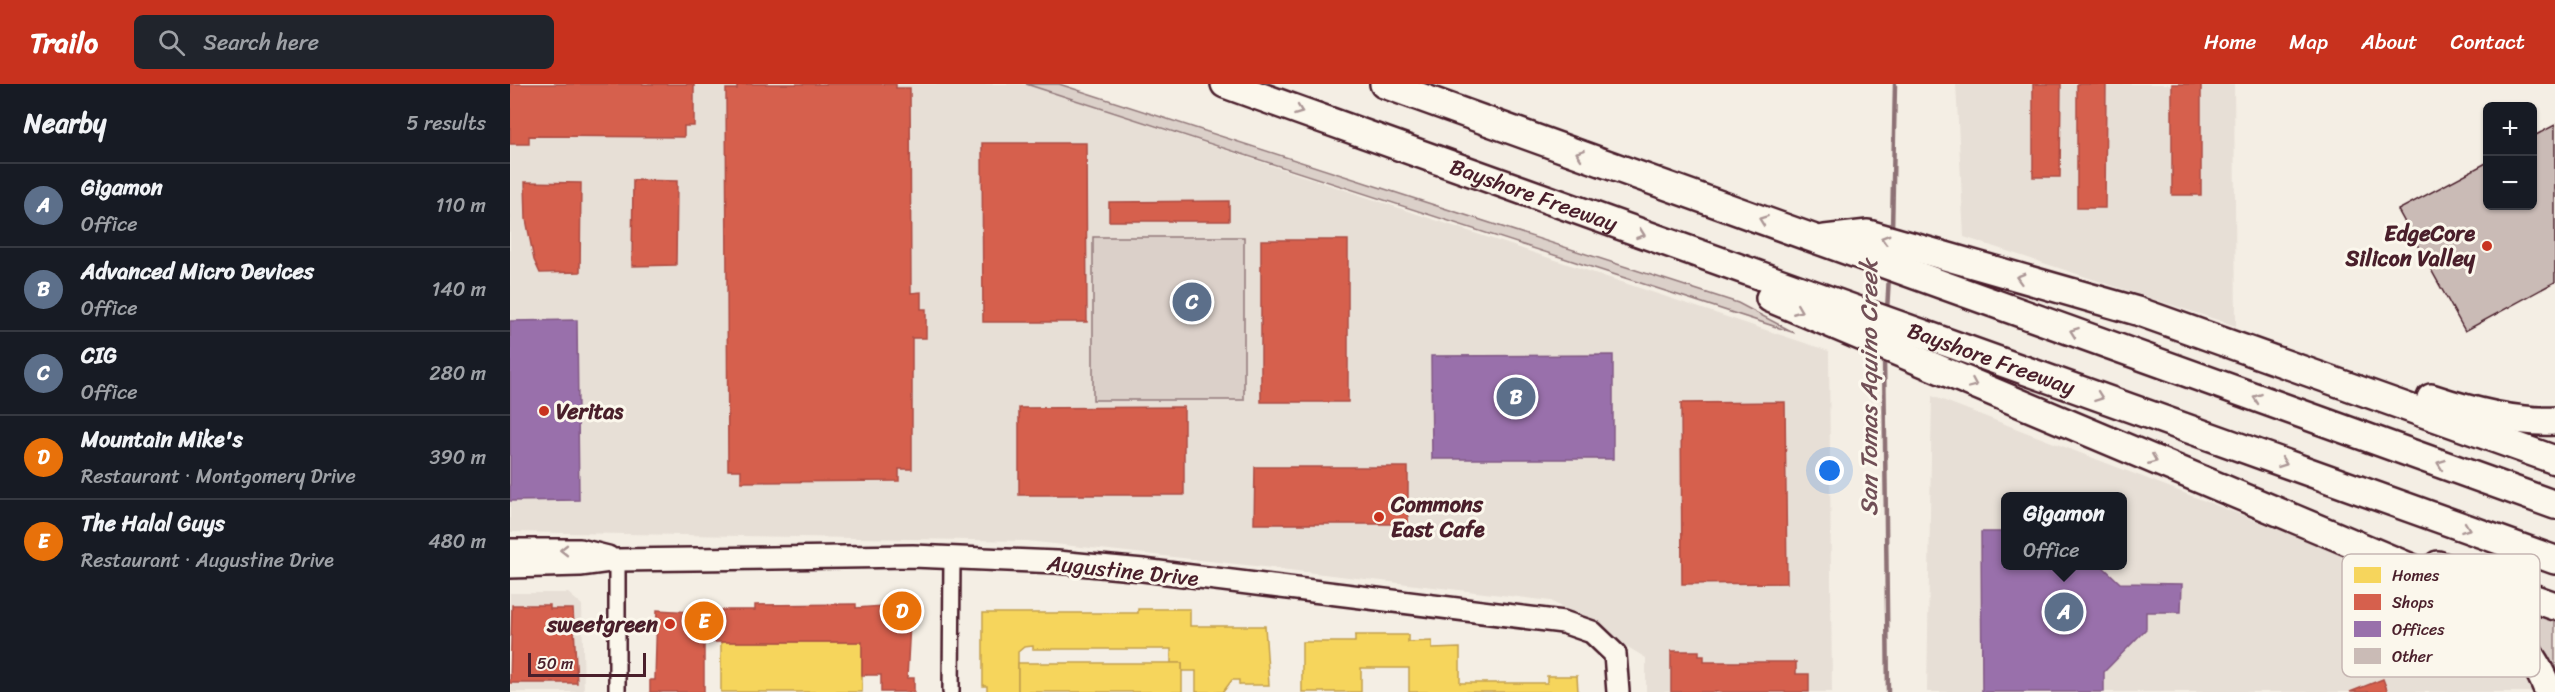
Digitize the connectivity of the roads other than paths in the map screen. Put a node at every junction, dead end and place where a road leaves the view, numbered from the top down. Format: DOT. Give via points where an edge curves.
graph roads {
  1 [pos="1225,84"];
  2 [pos="1384,84"];
  3 [pos="1818,240"];
  4 [pos="2137,311"];
  5 [pos="1923,348"];
  6 [pos="2555,421"];
  7 [pos="2555,460"];
  8 [pos="2244,498"];
  9 [pos="2555,505"];
  10 [pos="510,550"];
  11 [pos="2378,554"];
  12 [pos="2405,554"];
  13 [pos="2537,554"];
  14 [pos="2540,555"];
  15 [pos="952,557"];
  16 [pos="617,560"];
  17 [pos="2555,560"];
  18 [pos="510,567"];
  19 [pos="2540,601"];
  20 [pos="2555,606"];
  21 [pos="2540,672"];
  22 [pos="616,692"];
  23 [pos="951,692"];
  24 [pos="1618,692"];
  25 [pos="2549,692"];
  1 -- 5 [label="highway, Bayshore Freeway, one-way" via="1691,252"];
  3 -- 2 [label="highway, one-way"];
  4 -- 3 [label="highway, one-way" via="1868,234"];
  9 -- 3 [label="highway, one-way"];
  4 -- 6 [label="highway" via="2178,318 2446,403 2528,420"];
  4 -- 7 [label="highway"];
  5 -- 8 [label="highway, one-way"];
  5 -- 13 [label="highway, Bayshore Freeway, one-way"];
  8 -- 11 [label="highway"];
  8 -- 12 [label="highway"];
  16 -- 10 [label="street, Augustine Drive, one-way" via="580,550"];
  14 -- 17 [label="highway, Bayshore Freeway, one-way"];
  15 -- 16 [label="street, Augustine Drive"];
  15 -- 23 [label="street"];
  15 -- 24 [label="street, Augustine Drive" via="1143,570 1563,622 1592,632 1614,654"];
  16 -- 18 [label="street, Augustine Drive"];
  16 -- 22 [label="street"];
  19 -- 20 [label="highway"];
  21 -- 25 [label="highway"];
}
